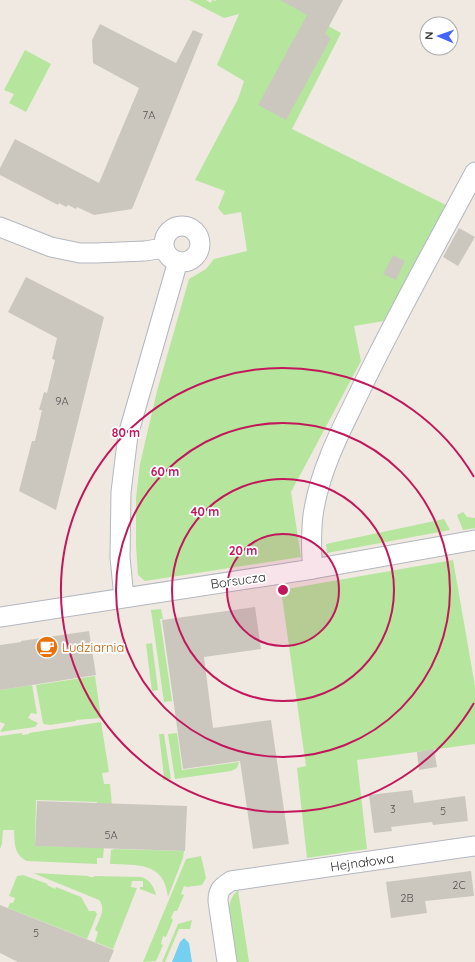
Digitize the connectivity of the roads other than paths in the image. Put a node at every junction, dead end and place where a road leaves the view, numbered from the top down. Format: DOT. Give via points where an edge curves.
graph roads {
  1 [pos="475,172"];
  2 [pos="0,227"];
  3 [pos="164,248"];
  4 [pos="178,262"];
  5 [pos="475,540"];
  6 [pos="313,569"];
  7 [pos="124,598"];
  8 [pos="0,617"];
  9 [pos="475,846"];
  10 [pos="228,962"];
  1 -- 6 [label="street" via="378,353 324,472 314,510"];
  2 -- 3 [label="street" via="51,247 80,252 96,254"];
  3 -- 4 [label="street" via="170,257"];
  3 -- 4 [label="street" via="165,237 172,228 183,225 193,229 199,237 199,250 195,257"];
  4 -- 7 [label="street" via="128,435 121,492 120,557"];
  5 -- 6 [label="street, Borsucza"];
  6 -- 7 [label="street, Borsucza"];
  7 -- 8 [label="street, Borsucza"];
  9 -- 10 [label="street, Hejnałowa" via="231,881 218,892"];
}
